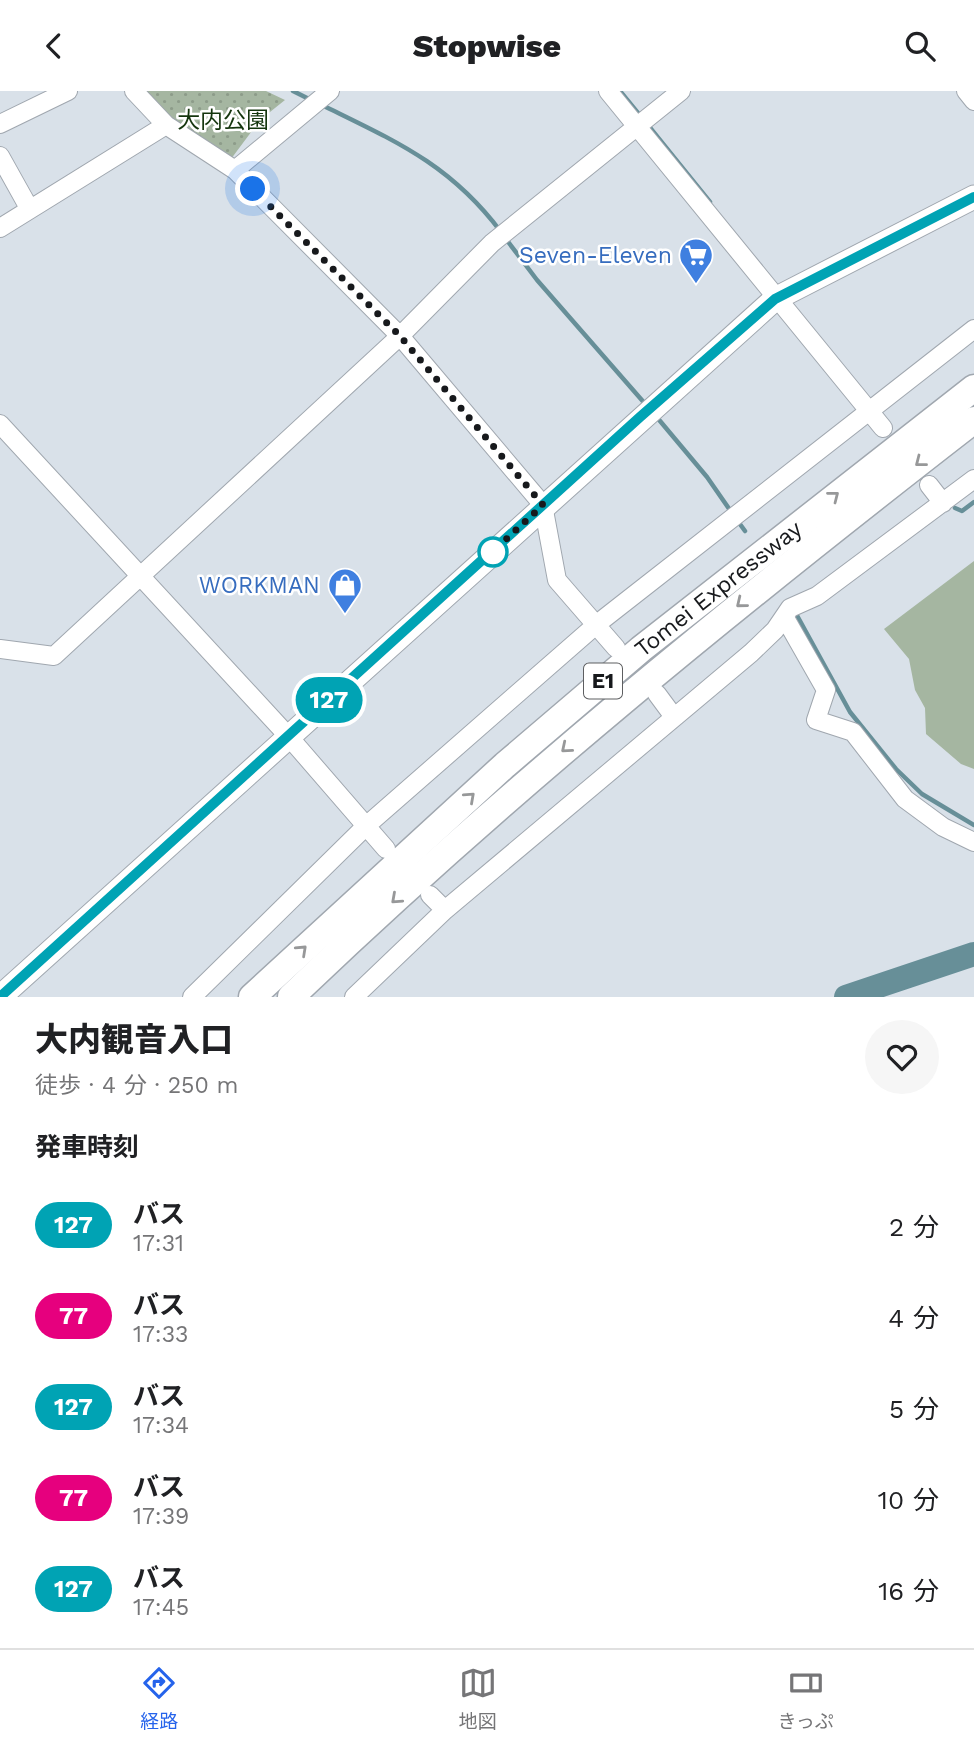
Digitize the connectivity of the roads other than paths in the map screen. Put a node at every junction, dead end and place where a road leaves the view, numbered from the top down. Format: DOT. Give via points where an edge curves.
graph roads {
  1 [pos="68,91"];
  2 [pos="134,91"];
  3 [pos="330,91"];
  4 [pos="608,91"];
  5 [pos="681,91"];
  6 [pos="966,91"];
  7 [pos="974,101"];
  8 [pos="0,124"];
  9 [pos="166,125"];
  10 [pos="637,126"];
  11 [pos="0,156"];
  12 [pos="235,170"];
  13 [pos="974,197"];
  14 [pos="29,208"];
  15 [pos="0,227"];
  16 [pos="775,299"];
  17 [pos="974,329"];
  18 [pos="400,336"];
  19 [pos="974,388"];
  20 [pos="868,409"];
  21 [pos="974,420"];
  22 [pos="0,424"];
  23 [pos="883,428"];
  24 [pos="974,479"];
  25 [pos="929,485"];
  26 [pos="943,503"];
  27 [pos="543,505"];
  28 [pos="139,578"];
  29 [pos="793,609"];
  30 [pos="597,624"];
  31 [pos="616,648"];
  32 [pos="0,649"];
  33 [pos="657,694"];
  34 [pos="674,717"];
  35 [pos="289,737"];
  36 [pos="366,826"];
  37 [pos="974,842"];
  38 [pos="386,849"];
  39 [pos="430,895"];
  40 [pos="444,910"];
  41 [pos="0,997"];
  42 [pos="192,997"];
  43 [pos="252,997"];
  44 [pos="291,997"];
  45 [pos="354,997"];
  1 -- 8 [label="street"];
  2 -- 9 [label="street"];
  3 -- 12 [label="street"];
  4 -- 10 [label="street"];
  5 -- 10 [label="street"];
  6 -- 7 [label="street"];
  9 -- 12 [label="street"];
  9 -- 14 [label="street"];
  10 -- 16 [label="street"];
  10 -- 18 [label="street" via="514,223"];
  11 -- 14 [label="street"];
  12 -- 18 [label="street"];
  13 -- 16 [label="main road"];
  14 -- 15 [label="street"];
  16 -- 20 [label="street"];
  16 -- 27 [label="main road"];
  17 -- 20 [label="street"];
  18 -- 27 [label="street"];
  18 -- 28 [label="street"];
  43 -- 19 [label="highway, Tomei Expressway / E1, one-way" via="495,774 641,649"];
  20 -- 23 [label="street"];
  20 -- 30 [label="street"];
  21 -- 44 [label="highway, Tomei Expressway / E1, one-way" via="658,670 522,785"];
  22 -- 28 [label="street"];
  24 -- 26 [label="street"];
  25 -- 26 [label="street"];
  26 -- 29 [label="street"];
  27 -- 30 [label="street" via="557,580"];
  27 -- 35 [label="main road"];
  28 -- 32 [label="street" via="54,656"];
  28 -- 35 [label="street"];
  29 -- 34 [label="street" via="751,653"];
  29 -- 37 [label="street" via="826,690 816,720 853,732 905,799 943,827"];
  30 -- 31 [label="street"];
  30 -- 36 [label="street"];
  33 -- 34 [label="street"];
  34 -- 40 [label="street"];
  35 -- 36 [label="street"];
  35 -- 41 [label="main road"];
  36 -- 38 [label="street"];
  36 -- 42 [label="street"];
  39 -- 40 [label="street"];
  40 -- 45 [label="street"];
}
